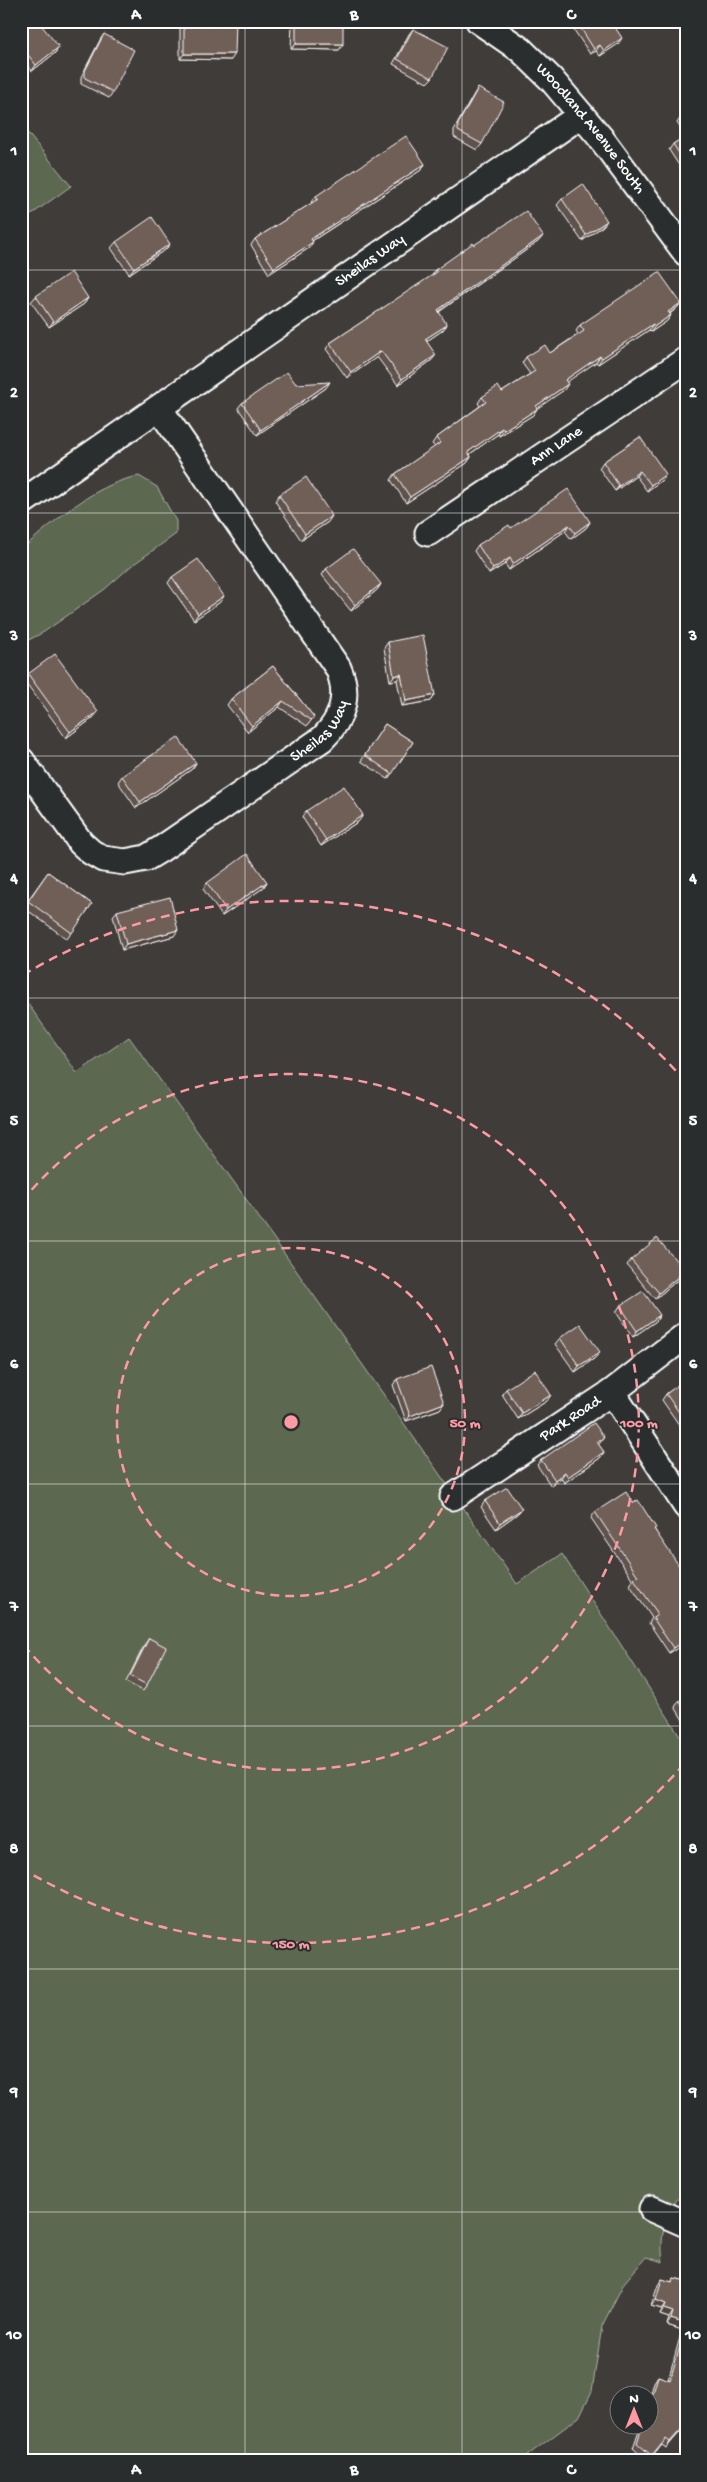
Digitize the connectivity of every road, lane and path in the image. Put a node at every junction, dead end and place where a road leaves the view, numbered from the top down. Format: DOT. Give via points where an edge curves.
graph roads {
  1 [pos="479,21"];
  2 [pos="581,115"];
  3 [pos="686,253"];
  4 [pos="686,360"];
  5 [pos="160,408"];
  6 [pos="21,503"];
  7 [pos="428,533"];
  8 [pos="21,760"];
  9 [pos="686,1335"];
  10 [pos="612,1392"];
  11 [pos="453,1497"];
  12 [pos="686,1506"];
  13 [pos="652,2209"];
  14 [pos="686,2224"];
  1 -- 2 [label="street, Woodland Avenue South" via="537,63"];
  2 -- 3 [label="street, Woodland Avenue South"];
  2 -- 5 [label="street, Sheilas Way"];
  4 -- 7 [label="street, Ann Lane"];
  5 -- 6 [label="street, Sheilas Way"];
  5 -- 8 [label="street, Sheilas Way" via="338,668 345,696 340,718 322,739 161,849 137,861 104,859 81,843"];
  9 -- 10 [label="street, Park Road"];
  10 -- 11 [label="street, Park Road"];
  10 -- 12 [label="street"];
  13 -- 14 [label="street"];
}
